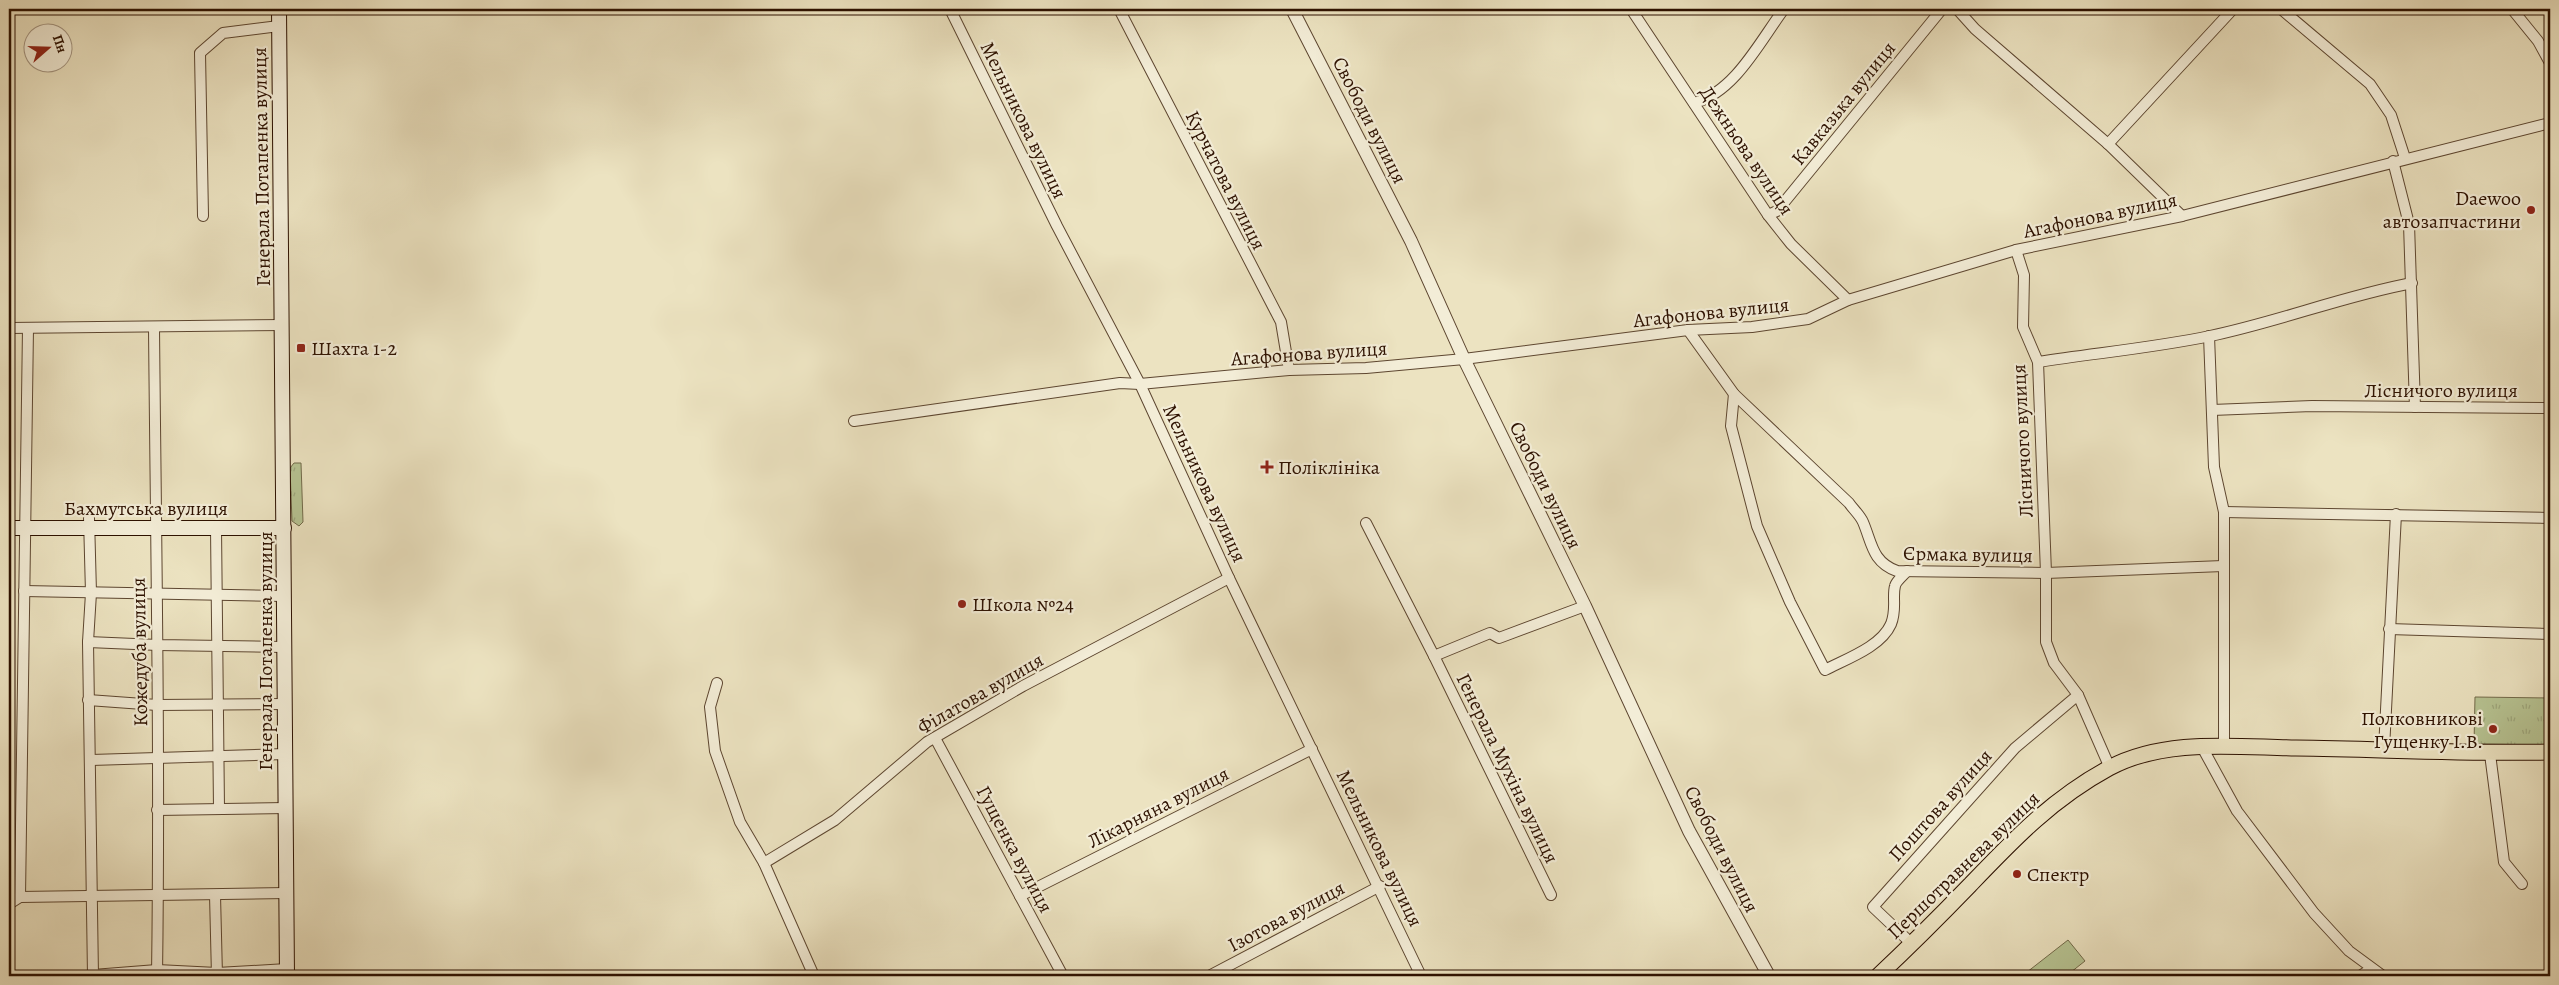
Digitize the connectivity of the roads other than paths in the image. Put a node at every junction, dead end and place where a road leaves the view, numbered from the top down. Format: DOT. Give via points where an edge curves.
graph roads {
  1 [pos="279,9"];
  2 [pos="950,9"];
  3 [pos="1119,9"];
  4 [pos="1292,9"];
  5 [pos="1631,9"];
  6 [pos="1784,9"];
  7 [pos="1942,9"];
  8 [pos="1957,9"];
  9 [pos="2233,9"];
  10 [pos="2281,9"];
  11 [pos="2512,9"];
  12 [pos="279,26"];
  13 [pos="2550,63"];
  14 [pos="1694,103"];
  15 [pos="2550,123"];
  16 [pos="2108,144"];
  17 [pos="2405,158"];
  18 [pos="2394,161"];
  19 [pos="1768,215"];
  20 [pos="202,216"];
  21 [pos="2182,216"];
  22 [pos="2016,250"];
  23 [pos="2412,283"];
  24 [pos="1848,300"];
  25 [pos="283,325"];
  26 [pos="154,327"];
  27 [pos="9,328"];
  28 [pos="28,328"];
  29 [pos="1688,330"];
  30 [pos="2209,336"];
  31 [pos="1464,359"];
  32 [pos="2038,362"];
  33 [pos="1289,370"];
  34 [pos="1140,384"];
  35 [pos="1734,394"];
  36 [pos="2415,407"];
  37 [pos="2550,408"];
  38 [pos="2212,410"];
  39 [pos="854,421"];
  40 [pos="2224,512"];
  41 [pos="2396,514"];
  42 [pos="2550,518"];
  43 [pos="89,523"];
  44 [pos="1366,523"];
  45 [pos="9,528"];
  46 [pos="24,528"];
  47 [pos="216,528"];
  48 [pos="284,528"];
  49 [pos="156,529"];
  50 [pos="2223,566"];
  51 [pos="1907,571"];
  52 [pos="2046,573"];
  53 [pos="1229,578"];
  54 [pos="24,591"];
  55 [pos="91,593"];
  56 [pos="155,593"];
  57 [pos="216,595"];
  58 [pos="284,596"];
  59 [pos="1585,606"];
  60 [pos="2390,628"];
  61 [pos="2550,634"];
  62 [pos="88,642"];
  63 [pos="158,645"];
  64 [pos="218,646"];
  65 [pos="284,647"];
  66 [pos="1434,656"];
  67 [pos="717,683"];
  68 [pos="2078,695"];
  69 [pos="88,700"];
  70 [pos="285,704"];
  71 [pos="157,705"];
  72 [pos="219,706"];
  73 [pos="935,738"];
  74 [pos="2202,747"];
  75 [pos="2224,747"];
  76 [pos="1312,749"];
  77 [pos="2384,749"];
  78 [pos="2550,752"];
  79 [pos="285,754"];
  80 [pos="2490,754"];
  81 [pos="216,757"];
  82 [pos="159,758"];
  83 [pos="90,760"];
  84 [pos="2110,768"];
  85 [pos="286,808"];
  86 [pos="218,809"];
  87 [pos="157,810"];
  88 [pos="764,863"];
  89 [pos="2522,884"];
  90 [pos="1380,886"];
  91 [pos="157,893"];
  92 [pos="286,893"];
  93 [pos="215,895"];
  94 [pos="1551,895"];
  95 [pos="1020,896"];
  96 [pos="20,897"];
  97 [pos="92,897"];
  98 [pos="9,904"];
  99 [pos="1912,944"];
  100 [pos="9,948"];
  101 [pos="2371,969"];
  102 [pos="157,973"];
  103 [pos="286,973"];
  104 [pos="217,975"];
  105 [pos="93,976"];
  106 [pos="814,976"];
  107 [pos="1063,976"];
  108 [pos="1209,976"];
  109 [pos="1421,976"];
  110 [pos="1768,976"];
  111 [pos="1878,976"];
  112 [pos="2360,976"];
  113 [pos="2383,976"];
  1 -- 12 [label="main road, Генерала Потапенка вулиця"];
  2 -- 34 [label="street, Мельникова вулиця" via="1057,226"];
  3 -- 33 [label="street, Курчатова вулиця" via="1281,322"];
  4 -- 31 [label="street, Свободи вулиця" via="1411,240"];
  5 -- 14 [label="street, Дежньова вулиця"];
  6 -- 14 [label="street" via="1735,76 1707,99"];
  7 -- 19 [label="street, Кавказька вулиця" via="1776,211"];
  8 -- 16 [label="street" via="1975,29"];
  9 -- 16 [label="street"];
  10 -- 17 [label="street" via="2370,84 2392,116"];
  11 -- 13 [label="street" via="2538,41"];
  12 -- 20 [label="street" via="223,33 200,53"];
  12 -- 25 [label="main road, Генерала Потапенка вулиця"];
  14 -- 19 [label="street, Дежньова вулиця"];
  15 -- 17 [label="street, Агафонова вулиця"];
  16 -- 21 [label="street"];
  17 -- 18 [label="street, Агафонова вулиця"];
  18 -- 21 [label="street, Агафонова вулиця"];
  18 -- 23 [label="street" via="2409,224"];
  19 -- 24 [label="street, Дежньова вулиця" via="1791,244"];
  21 -- 22 [label="street, Агафонова вулиця"];
  22 -- 24 [label="street, Агафонова вулиця"];
  22 -- 32 [label="street, Лісничого вулиця" via="2024,276 2023,327"];
  23 -- 30 [label="street" via="2321,304 2264,323"];
  23 -- 36 [label="street"];
  24 -- 29 [label="street, Агафонова вулиця" via="1808,319 1752,327"];
  25 -- 26 [label="street"];
  25 -- 48 [label="main road, Генерала Потапенка вулиця"];
  26 -- 28 [label="street"];
  26 -- 49 [label="street, Кожедуба вулиця"];
  27 -- 28 [label="street"];
  28 -- 46 [label="street"];
  29 -- 31 [label="street, Агафонова вулиця"];
  29 -- 35 [label="street, Єрмака вулиця"];
  30 -- 32 [label="street"];
  30 -- 38 [label="street"];
  31 -- 33 [label="street, Агафонова вулиця" via="1366,368"];
  31 -- 59 [label="street, Свободи вулиця"];
  32 -- 52 [label="street, Лісничого вулиця"];
  33 -- 34 [label="street, Агафонова вулиця"];
  34 -- 39 [label="street, Агафонова вулиця" via="1120,382"];
  34 -- 53 [label="street, Мельникова вулиця"];
  35 -- 51 [label="street, Єрмака вулиця" via="1848,503 1862,520 1878,560 1887,567"];
  35 -- 51 [label="street" via="1731,426 1757,526 1790,602 1825,670 1884,634 1891,625 1894,612 1895,585"];
  36 -- 37 [label="street, Лісничого вулиця"];
  36 -- 38 [label="street, Лісничого вулиця" via="2312,406"];
  38 -- 40 [label="street" via="2214,467"];
  40 -- 41 [label="street"];
  40 -- 50 [label="street"];
  41 -- 42 [label="street"];
  41 -- 60 [label="street"];
  43 -- 46 [label="main road, Бахмутська вулиця"];
  43 -- 49 [label="main road, Бахмутська вулиця"];
  43 -- 55 [label="street"];
  44 -- 66 [label="street, Генерала Мухіна вулиця"];
  45 -- 46 [label="main road, Бахмутська вулиця"];
  46 -- 54 [label="street"];
  47 -- 48 [label="main road, Бахмутська вулиця"];
  47 -- 49 [label="main road, Бахмутська вулиця"];
  47 -- 57 [label="street"];
  48 -- 58 [label="main road, Генерала Потапенка вулиця"];
  49 -- 56 [label="street, Кожедуба вулиця"];
  50 -- 52 [label="street, Єрмака вулиця"];
  50 -- 75 [label="street"];
  51 -- 52 [label="street, Єрмака вулиця"];
  52 -- 68 [label="street, Лісничого вулиця" via="2046,642 2054,663"];
  53 -- 73 [label="street, Філатова вулиця" via="1023,686"];
  53 -- 76 [label="street, Мельникова вулиця"];
  54 -- 55 [label="street"];
  54 -- 96 [label="street"];
  55 -- 56 [label="street"];
  55 -- 62 [label="street"];
  56 -- 57 [label="street"];
  56 -- 63 [label="street, Кожедуба вулиця"];
  57 -- 58 [label="street"];
  57 -- 64 [label="street"];
  58 -- 65 [label="main road, Генерала Потапенка вулиця"];
  59 -- 66 [label="street, Генерала Мухіна вулиця" via="1499,638 1490,633"];
  59 -- 110 [label="street, Свободи вулиця" via="1689,831"];
  60 -- 61 [label="street"];
  60 -- 77 [label="street"];
  62 -- 63 [label="street"];
  62 -- 69 [label="street"];
  63 -- 64 [label="street"];
  63 -- 71 [label="street, Кожедуба вулиця"];
  64 -- 65 [label="street"];
  64 -- 72 [label="street"];
  65 -- 70 [label="main road, Генерала Потапенка вулиця"];
  66 -- 94 [label="street, Генерала Мухіна вулиця"];
  67 -- 88 [label="street" via="710,707 715,751 740,822"];
  68 -- 84 [label="street, Лісничого вулиця"];
  68 -- 99 [label="street, Поштова вулиця" via="2015,748 1873,907"];
  69 -- 71 [label="street"];
  69 -- 83 [label="street"];
  70 -- 72 [label="street"];
  70 -- 79 [label="main road, Генерала Потапенка вулиця"];
  71 -- 72 [label="street"];
  71 -- 82 [label="street, Кожедуба вулиця"];
  72 -- 81 [label="street"];
  73 -- 88 [label="street, Філатова вулиця" via="835,820"];
  73 -- 95 [label="street, Гущенка вулиця"];
  74 -- 75 [label="main road, Першотравнева вулиця"];
  74 -- 84 [label="main road, Першотравнева вулиця" via="2174,748 2138,756"];
  74 -- 101 [label="street" via="2237,811 2314,913 2349,951"];
  75 -- 77 [label="main road, Першотравнева вулиця"];
  76 -- 90 [label="street, Мельникова вулиця"];
  76 -- 95 [label="street, Лікарняна вулиця"];
  77 -- 80 [label="main road, Першотравнева вулиця"];
  78 -- 80 [label="main road, Першотравнева вулиця"];
  79 -- 81 [label="street"];
  79 -- 85 [label="main road, Генерала Потапенка вулиця"];
  80 -- 89 [label="street" via="2504,862"];
  81 -- 82 [label="street"];
  81 -- 86 [label="street"];
  82 -- 83 [label="street"];
  82 -- 87 [label="street, Кожедуба вулиця"];
  83 -- 97 [label="street"];
  84 -- 99 [label="main road, Першотравнева вулиця" via="2038,816"];
  85 -- 86 [label="street"];
  85 -- 92 [label="main road, Генерала Потапенка вулиця"];
  86 -- 87 [label="street"];
  87 -- 91 [label="street, Кожедуба вулиця"];
  88 -- 106 [label="street"];
  90 -- 108 [label="street, Ізотова вулиця"];
  90 -- 109 [label="street, Мельникова вулиця"];
  91 -- 93 [label="street"];
  91 -- 97 [label="street"];
  91 -- 102 [label="street, Кожедуба вулиця"];
  92 -- 93 [label="street"];
  92 -- 103 [label="main road, Генерала Потапенка вулиця"];
  93 -- 104 [label="street"];
  95 -- 107 [label="street, Гущенка вулиця"];
  96 -- 97 [label="street"];
  96 -- 98 [label="street"];
  97 -- 105 [label="street"];
  98 -- 100 [label="street"];
  99 -- 111 [label="main road, Першотравнева вулиця"];
  101 -- 112 [label="street"];
  101 -- 113 [label="street"];
  102 -- 104 [label="street"];
  102 -- 105 [label="street"];
  103 -- 104 [label="street"];
}
